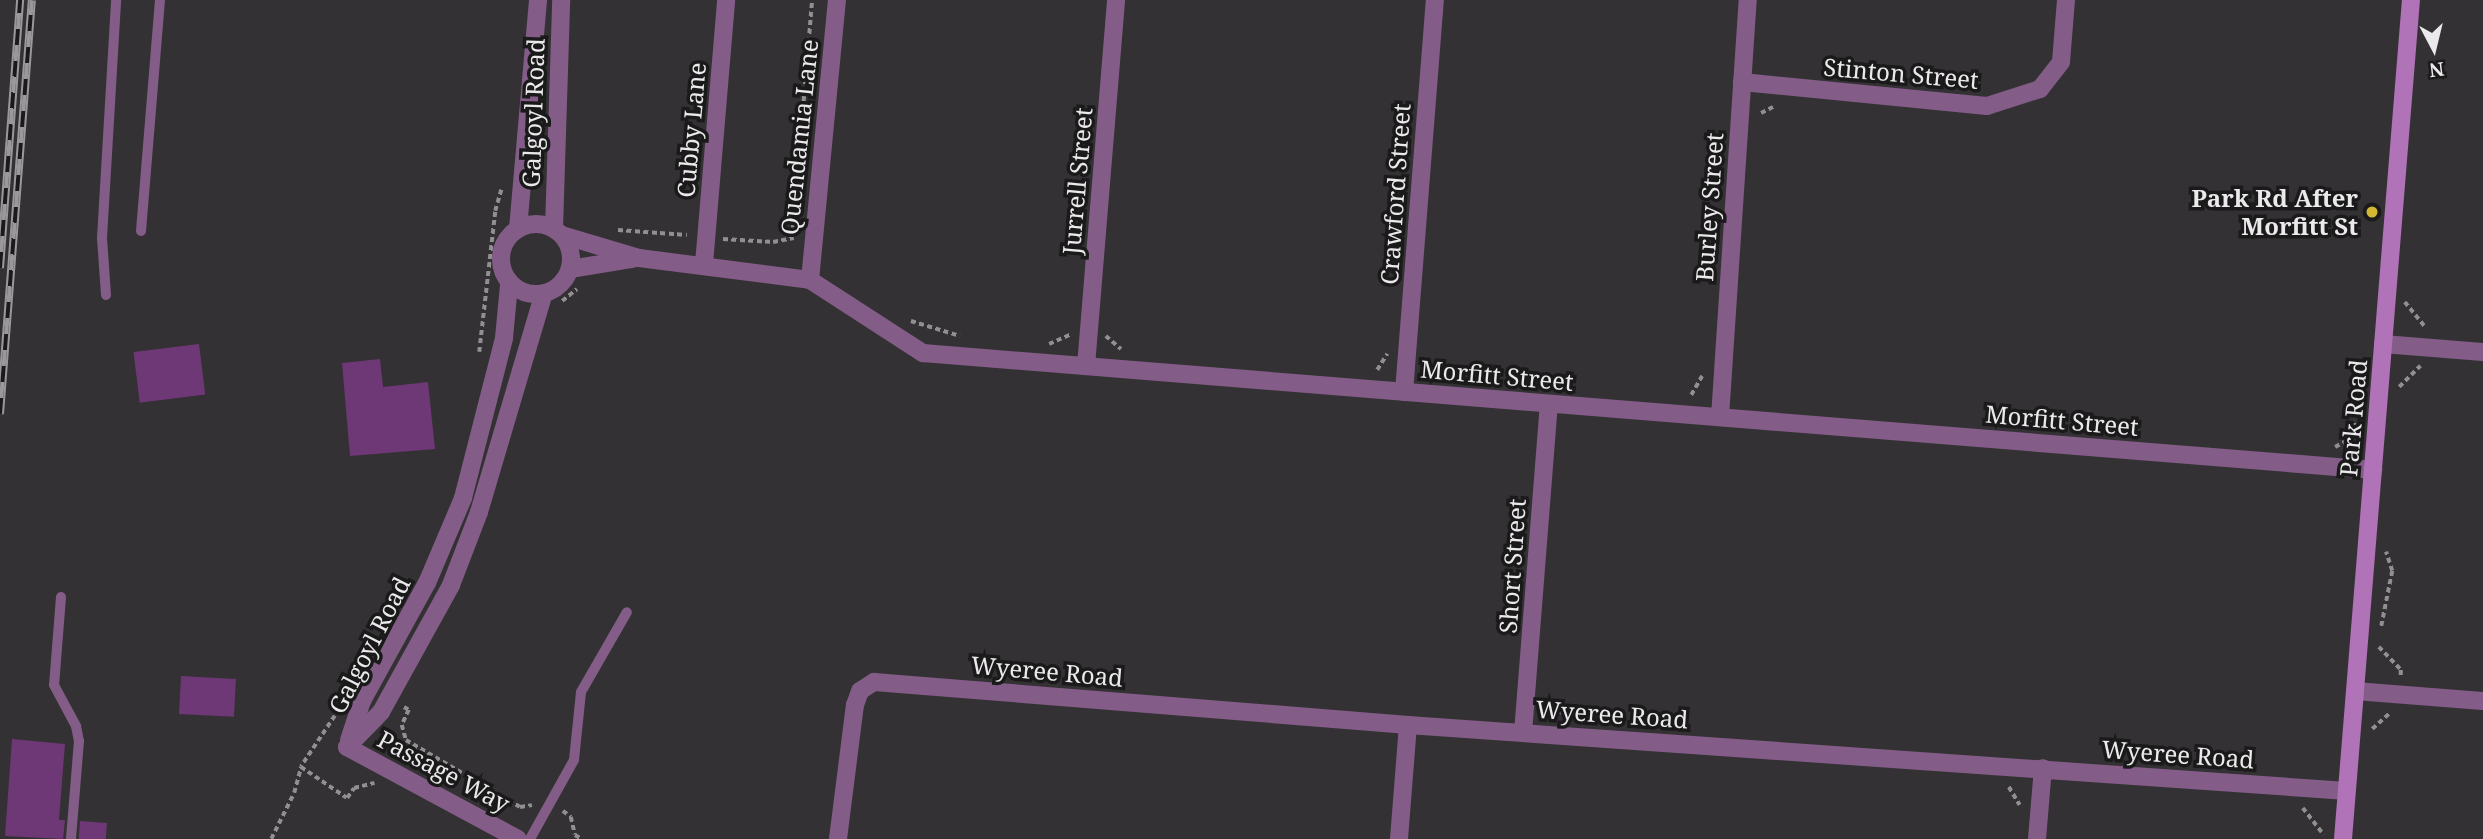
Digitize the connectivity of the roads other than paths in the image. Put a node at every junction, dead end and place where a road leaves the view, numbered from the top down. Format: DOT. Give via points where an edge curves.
graph roads {
  1 [pos="116,0"];
  2 [pos="160,0"];
  3 [pos="538,0"];
  4 [pos="561,0"];
  5 [pos="726,0"];
  6 [pos="837,0"];
  7 [pos="1116,0"];
  8 [pos="1435,0"];
  9 [pos="1748,0"];
  10 [pos="2066,0"];
  11 [pos="2411,0"];
  12 [pos="1742,82"];
  13 [pos="518,229"];
  14 [pos="141,231"];
  15 [pos="558,232"];
  16 [pos="639,258"];
  17 [pos="704,264"];
  18 [pos="570,269"];
  19 [pos="810,280"];
  20 [pos="509,285"];
  21 [pos="544,293"];
  22 [pos="106,295"];
  23 [pos="2383,344"];
  24 [pos="2483,352"];
  25 [pos="1086,366"];
  26 [pos="1404,392"];
  27 [pos="1549,404"];
  28 [pos="1720,418"];
  29 [pos="2373,470"];
  30 [pos="470,471"];
  31 [pos="489,475"];
  32 [pos="61,597"];
  33 [pos="627,612"];
  34 [pos="2355,691"];
  35 [pos="2483,701"];
  36 [pos="1408,725"];
  37 [pos="1523,733"];
  38 [pos="347,747"];
  39 [pos="2043,768"];
  40 [pos="2347,791"];
  41 [pos="71,839"];
  42 [pos="518,839"];
  43 [pos="530,839"];
  44 [pos="838,839"];
  45 [pos="1399,839"];
  46 [pos="2037,839"];
  47 [pos="2343,839"];
  1 -- 22 [label="lane" via="102,238"];
  2 -- 14 [label="lane"];
  3 -- 13 [label="street, Galgoyl Road"];
  4 -- 15 [label="street, Galgoyl Road"];
  5 -- 17 [label="street, Cubby Lane"];
  6 -- 19 [label="street, Quendamia Lane"];
  7 -- 25 [label="street, Jurrell Street"];
  8 -- 26 [label="street, Crawford Street"];
  9 -- 12 [label="street, Burley Street"];
  10 -- 12 [label="street, Stinton Street" via="2061,62 2040,89 1987,106"];
  11 -- 23 [label="street, Park Road"];
  12 -- 28 [label="street, Burley Street"];
  13 -- 15 [label="street" via="532,224"];
  13 -- 20 [label="street" via="502,250"];
  15 -- 16 [label="street, Morfitt Street"];
  15 -- 18 [label="street" via="571,255"];
  16 -- 17 [label="street, Morfitt Street"];
  16 -- 18 [label="street, Morfitt Street"];
  17 -- 19 [label="street, Morfitt Street"];
  18 -- 21 [label="street" via="564,281"];
  19 -- 25 [label="street, Morfitt Street" via="923,353"];
  20 -- 21 [label="street"];
  20 -- 30 [label="street, Galgoyl Road" via="504,338"];
  21 -- 31 [label="street, Galgoyl Road"];
  23 -- 24 [label="street"];
  23 -- 29 [label="street, Park Road"];
  25 -- 26 [label="street, Morfitt Street"];
  26 -- 27 [label="street, Morfitt Street"];
  27 -- 28 [label="street, Morfitt Street"];
  27 -- 37 [label="street, Short Street"];
  28 -- 29 [label="street, Morfitt Street"];
  29 -- 34 [label="street, Park Road"];
  30 -- 31 [label="street"];
  30 -- 38 [label="street, Galgoyl Road" via="427,583 362,701"];
  31 -- 38 [label="street, Galgoyl Road" via="452,585 389,698"];
  32 -- 41 [label="lane" via="54,685 79,741"];
  33 -- 43 [label="lane" via="582,692 578,750"];
  34 -- 35 [label="street"];
  34 -- 40 [label="street, Park Road"];
  36 -- 37 [label="street, Wyeree Road"];
  36 -- 44 [label="street, Wyeree Road" via="874,682 860,691 855,705"];
  36 -- 45 [label="street"];
  37 -- 39 [label="street, Wyeree Road"];
  38 -- 42 [label="street, Passage Way"];
  39 -- 40 [label="street, Wyeree Road"];
  39 -- 46 [label="street"];
  40 -- 47 [label="street, Park Road"];
}
